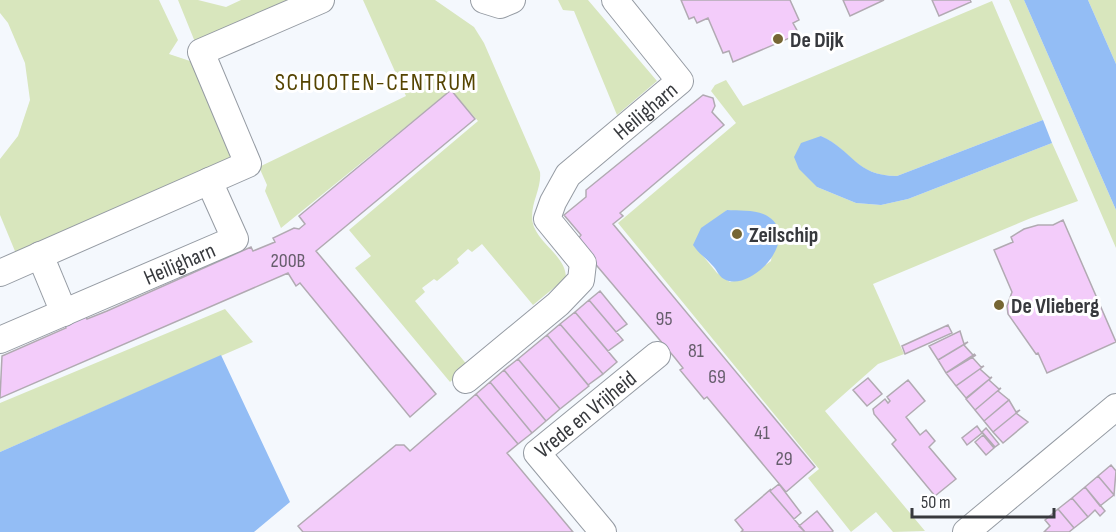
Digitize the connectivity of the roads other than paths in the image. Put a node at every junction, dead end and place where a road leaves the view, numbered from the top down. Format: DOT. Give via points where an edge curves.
graph roads {
  1 [pos="484,0"];
  2 [pos="512,0"];
  3 [pos="615,0"];
  4 [pos="315,1"];
  5 [pos="209,181"];
  6 [pos="40,255"];
  7 [pos="0,273"];
  8 [pos="64,313"];
  9 [pos="0,340"];
  10 [pos="657,355"];
  11 [pos="466,380"];
  12 [pos="1116,407"];
  13 [pos="603,532"];
  14 [pos="966,532"];
  1 -- 2 [label="street" via="500,5"];
  3 -- 11 [label="street, Heiligharn" via="680,81 568,175 547,219 583,263 581,280 558,304"];
  4 -- 5 [label="street" via="201,52 248,164"];
  5 -- 6 [label="street"];
  5 -- 8 [label="street, Heiligharn" via="236,239"];
  6 -- 7 [label="street"];
  6 -- 8 [label="street"];
  8 -- 9 [label="street, Heiligharn"];
  10 -- 13 [label="street, Vrede en Vrijheid" via="537,453"];
  12 -- 14 [label="street"];
}
